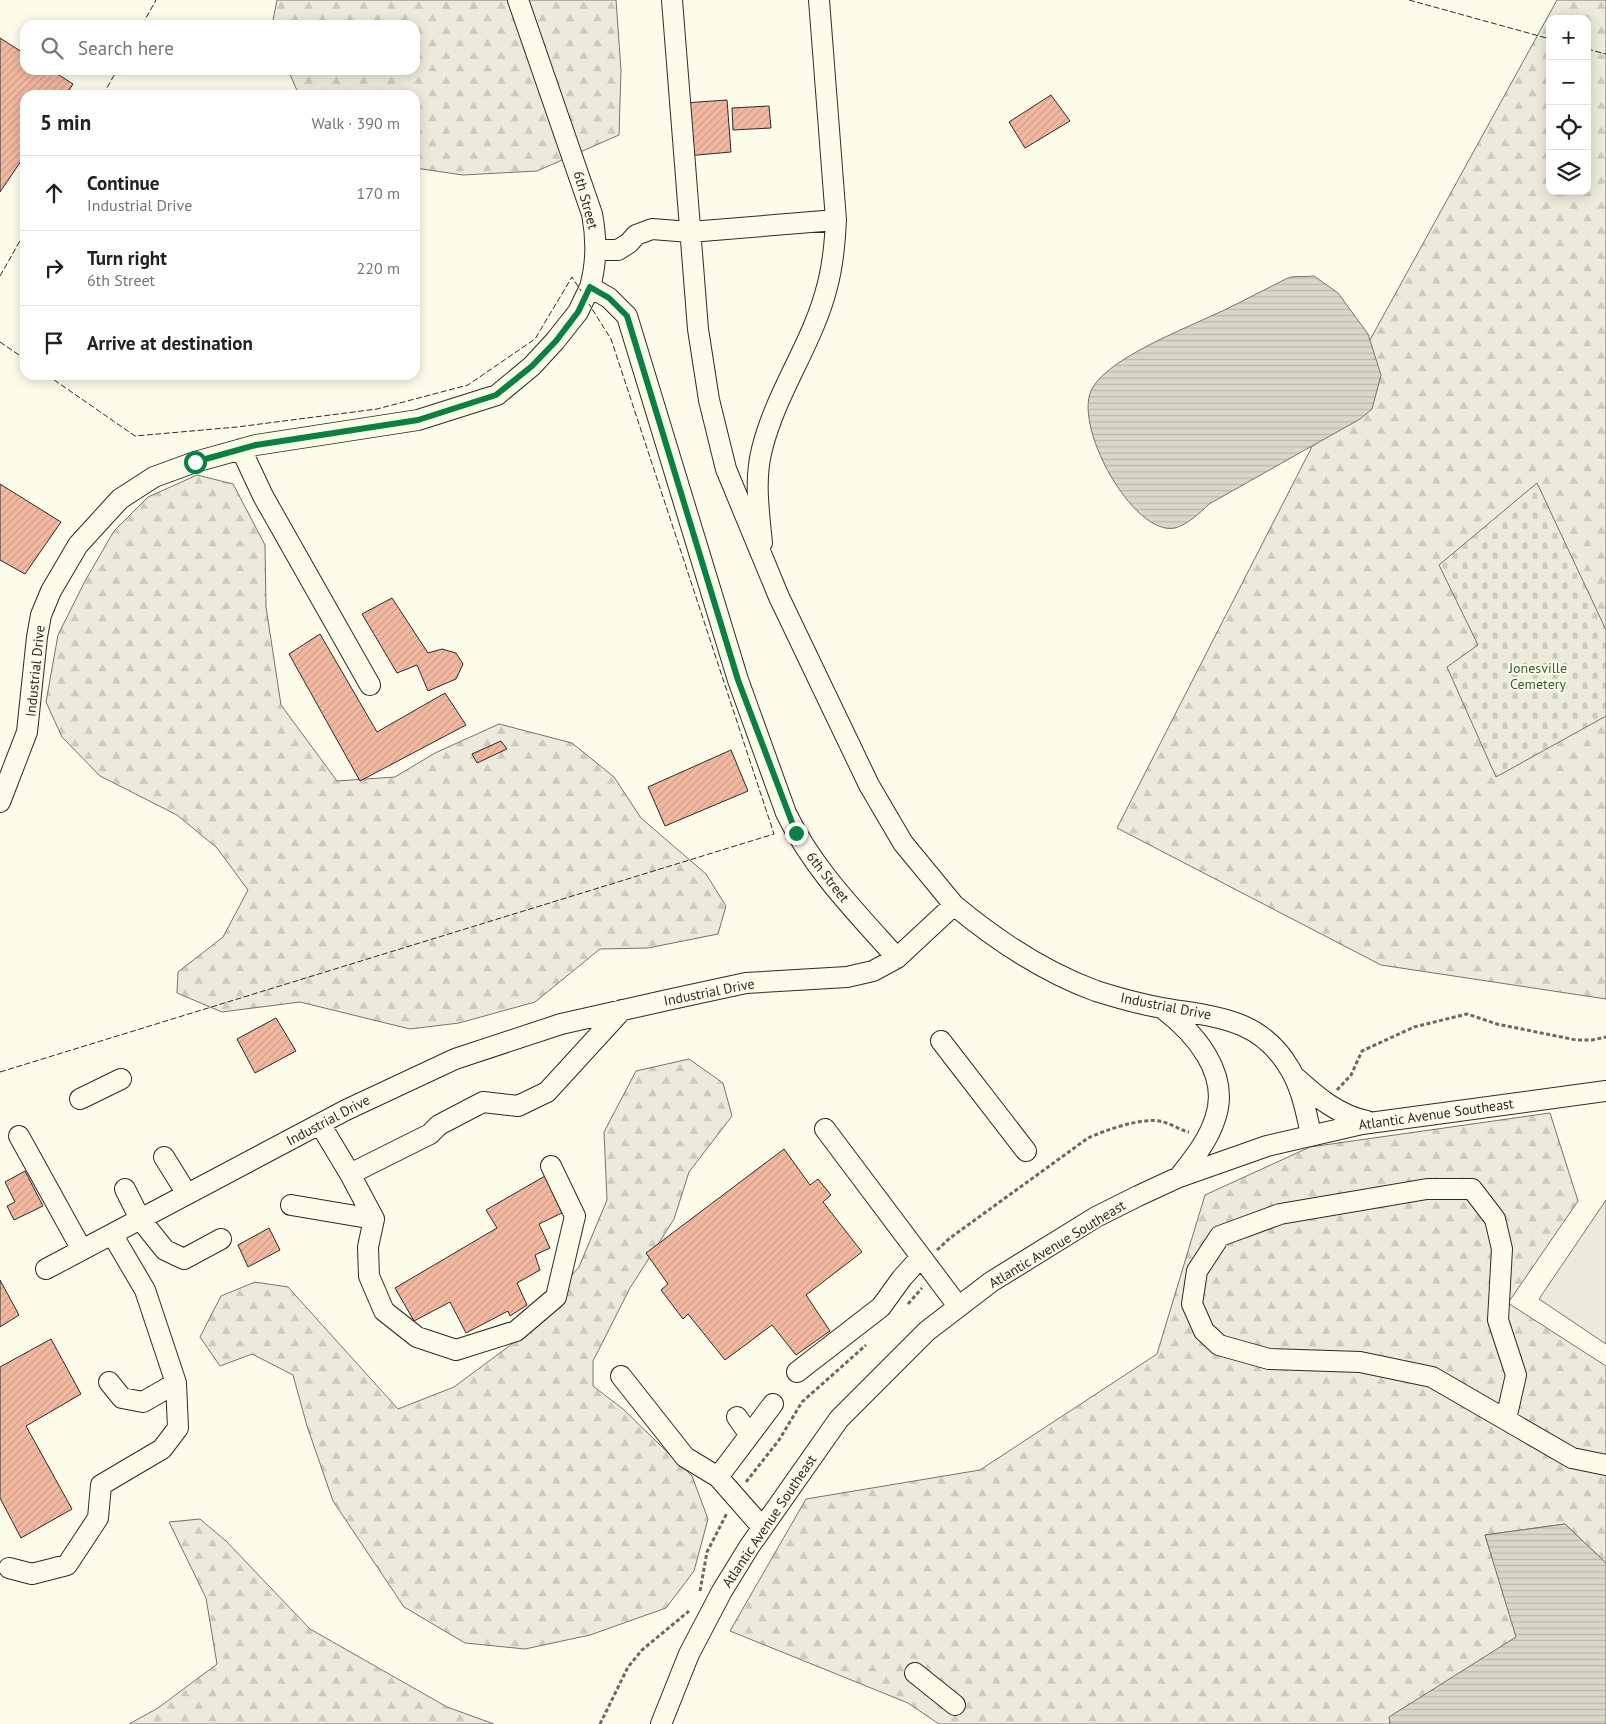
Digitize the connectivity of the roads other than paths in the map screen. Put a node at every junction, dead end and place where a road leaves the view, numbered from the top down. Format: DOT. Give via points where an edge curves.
graph roads {
  1 [pos="518,0"];
  2 [pos="672,0"];
  3 [pos="819,0"];
  4 [pos="836,220"];
  5 [pos="690,232"];
  6 [pos="596,250"];
  7 [pos="590,287"];
  8 [pos="241,449"];
  9 [pos="764,563"];
  10 [pos="370,685"];
  11 [pos="0,802"];
  12 [pos="954,904"];
  13 [pos="897,958"];
  14 [pos="1162,1008"];
  15 [pos="622,1010"];
  16 [pos="941,1041"];
  17 [pos="1294,1076"];
  18 [pos="121,1079"];
  19 [pos="1606,1091"];
  20 [pos="80,1099"];
  21 [pos="1372,1122"];
  22 [pos="320,1124"];
  23 [pos="825,1129"];
  24 [pos="1312,1134"];
  25 [pos="20,1136"];
  26 [pos="1026,1151"];
  27 [pos="164,1157"];
  28 [pos="551,1166"];
  29 [pos="350,1174"];
  30 [pos="1179,1177"];
  31 [pos="125,1189"];
  32 [pos="187,1194"];
  33 [pos="291,1206"];
  34 [pos="140,1219"];
  35 [pos="374,1219"];
  36 [pos="112,1234"];
  37 [pos="221,1239"];
  38 [pos="82,1250"];
  39 [pos="920,1258"];
  40 [pos="46,1269"];
  41 [pos="958,1306"];
  42 [pos="798,1372"];
  43 [pos="620,1376"];
  44 [pos="109,1382"];
  45 [pos="176,1383"];
  46 [pos="773,1404"];
  47 [pos="737,1417"];
  48 [pos="1506,1419"];
  49 [pos="749,1434"];
  50 [pos="1606,1465"];
  51 [pos="718,1477"];
  52 [pos="762,1527"];
  53 [pos="9,1568"];
  54 [pos="915,1673"];
  55 [pos="955,1705"];
  56 [pos="660,1724"];
  1 -- 6 [label="street, 6th Street" via="579,169 592,214"];
  2 -- 5 [label="street"];
  3 -- 4 [label="street"];
  4 -- 5 [label="street"];
  4 -- 9 [label="street" via="835,248 827,288 770,420 762,450 758,500"];
  5 -- 6 [label="street" via="652,228 636,235 618,250"];
  5 -- 9 [label="street" via="698,329 717,438"];
  6 -- 7 [label="street, 6th Street"];
  7 -- 8 [label="street, Industrial Drive" via="578,312 556,341 532,366 496,395 418,420"];
  7 -- 13 [label="street, 6th Street" via="609,298 627,316 738,680 786,813 832,886"];
  8 -- 10 [label="street" via="263,496"];
  8 -- 11 [label="street, Industrial Drive" via="154,477 120,499 78,545 51,591 42,615 28,732"];
  9 -- 12 [label="street" via="876,799 903,843"];
  12 -- 13 [label="street, Industrial Drive"];
  12 -- 14 [label="street, Industrial Drive" via="999,940 1069,980 1112,996"];
  13 -- 15 [label="street, Industrial Drive" via="873,970 848,977 746,984"];
  14 -- 17 [label="street, Industrial Drive" via="1237,1022 1270,1044"];
  14 -- 30 [label="street" via="1202,1046 1215,1074 1218,1090 1215,1118 1197,1153"];
  15 -- 22 [label="street, Industrial Drive" via="523,1035 455,1058"];
  15 -- 29 [label="street" via="547,1092 518,1106 483,1102 439,1125 430,1134"];
  16 -- 26 [label="street"];
  17 -- 21 [label="street" via="1342,1114"];
  17 -- 24 [label="street, Industrial Drive"];
  18 -- 20 [label="street"];
  19 -- 21 [label="street, Atlantic Avenue Southeast"];
  21 -- 24 [label="street, Atlantic Avenue Southeast"];
  22 -- 29 [label="street"];
  22 -- 32 [label="street, Industrial Drive"];
  23 -- 39 [label="street"];
  24 -- 30 [label="street, Atlantic Avenue Southeast" via="1266,1146"];
  25 -- 38 [label="street"];
  27 -- 32 [label="street"];
  28 -- 35 [label="street" via="575,1216 556,1297 516,1331 456,1350 417,1337 384,1311 370,1276 368,1247"];
  29 -- 35 [label="street"];
  30 -- 41 [label="street, Atlantic Avenue Southeast" via="1096,1217 1025,1259"];
  31 -- 34 [label="street"];
  32 -- 34 [label="street, Industrial Drive"];
  33 -- 35 [label="street"];
  34 -- 36 [label="street, Industrial Drive"];
  34 -- 37 [label="street" via="165,1250 184,1259"];
  36 -- 38 [label="street, Industrial Drive"];
  36 -- 45 [label="street" via="145,1290"];
  38 -- 40 [label="street, Industrial Drive"];
  39 -- 41 [label="street"];
  39 -- 42 [label="street" via="881,1308"];
  41 -- 52 [label="street, Atlantic Avenue Southeast" via="897,1358 839,1419"];
  43 -- 51 [label="street" via="685,1456"];
  44 -- 45 [label="street" via="122,1398 143,1402"];
  45 -- 53 [label="street" via="178,1428 162,1449 101,1485 98,1518 67,1565 32,1574"];
  46 -- 49 [label="street"];
  47 -- 49 [label="street"];
  48 -- 48 [label="street" via="1516,1375 1498,1320 1502,1249 1495,1219 1472,1190 1427,1189 1280,1214 1220,1236 1197,1271 1192,1304 1204,1331 1219,1345 1269,1360 1360,1362 1432,1377"];
  48 -- 50 [label="street" via="1572,1458"];
  49 -- 51 [label="street"];
  51 -- 52 [label="street"];
  52 -- 56 [label="street, Atlantic Avenue Southeast" via="722,1591 689,1654"];
  54 -- 55 [label="street"];
}
